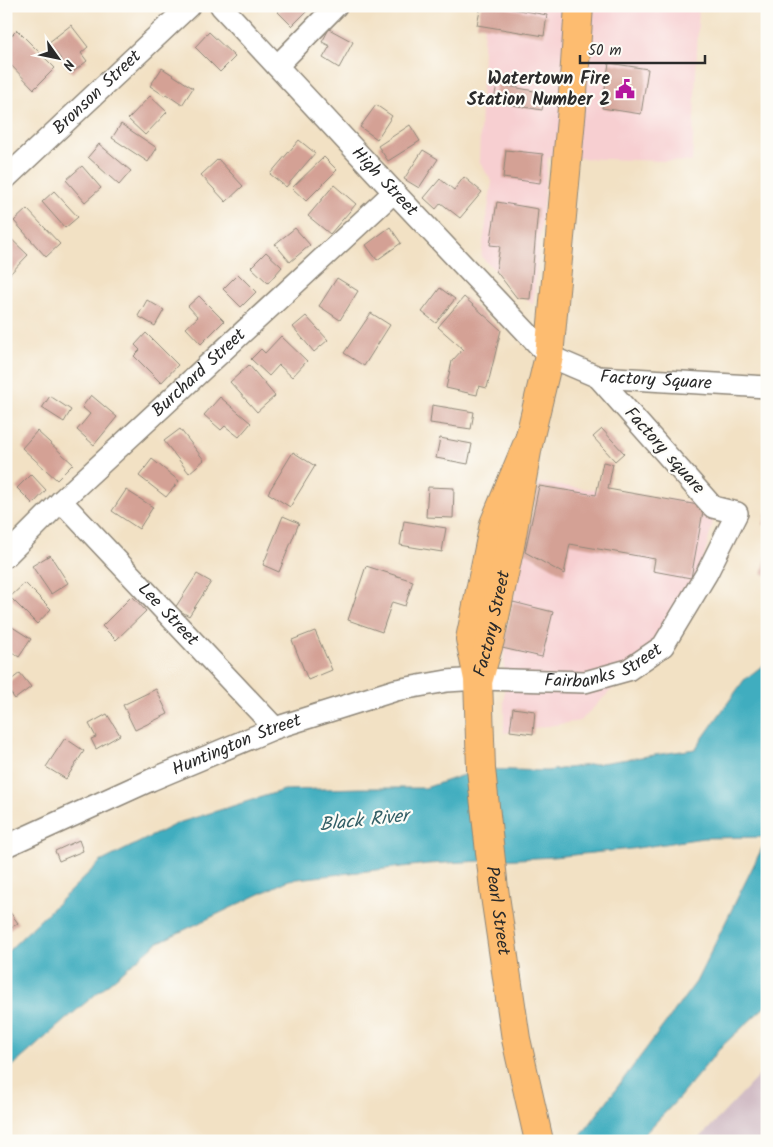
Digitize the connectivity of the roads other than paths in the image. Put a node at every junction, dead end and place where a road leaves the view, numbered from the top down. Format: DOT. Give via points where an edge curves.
graph roads {
  1 [pos="189,6"];
  2 [pos="221,6"];
  3 [pos="336,6"];
  4 [pos="579,6"];
  5 [pos="277,66"];
  6 [pos="6,178"];
  7 [pos="394,192"];
  8 [pos="549,356"];
  9 [pos="598,377"];
  10 [pos="767,387"];
  11 [pos="61,501"];
  12 [pos="737,513"];
  13 [pos="6,556"];
  14 [pos="478,680"];
  15 [pos="275,728"];
  16 [pos="6,846"];
  17 [pos="539,1141"];
  1 -- 6 [label="street, Bronson Street"];
  2 -- 5 [label="street, High Street"];
  3 -- 5 [label="street"];
  4 -- 8 [label="main road, Factory Street"];
  5 -- 7 [label="street, High Street"];
  7 -- 8 [label="street, High Street"];
  7 -- 11 [label="street, Burchard Street"];
  8 -- 9 [label="street, Factory Square"];
  8 -- 14 [label="main road, Factory Street" via="490,640"];
  9 -- 10 [label="street, Factory Square"];
  9 -- 12 [label="street, Factory square" via="713,507"];
  11 -- 13 [label="street, Burchard Street"];
  11 -- 15 [label="street, Lee Street"];
  12 -- 14 [label="street, Fairbanks Street" via="707,573 663,646 628,670 585,682"];
  14 -- 15 [label="street, Huntington Street" via="447,681 396,690"];
  14 -- 17 [label="main road, Pearl Street" via="484,806 494,889 516,1040"];
  15 -- 16 [label="street, Huntington Street"];
}
